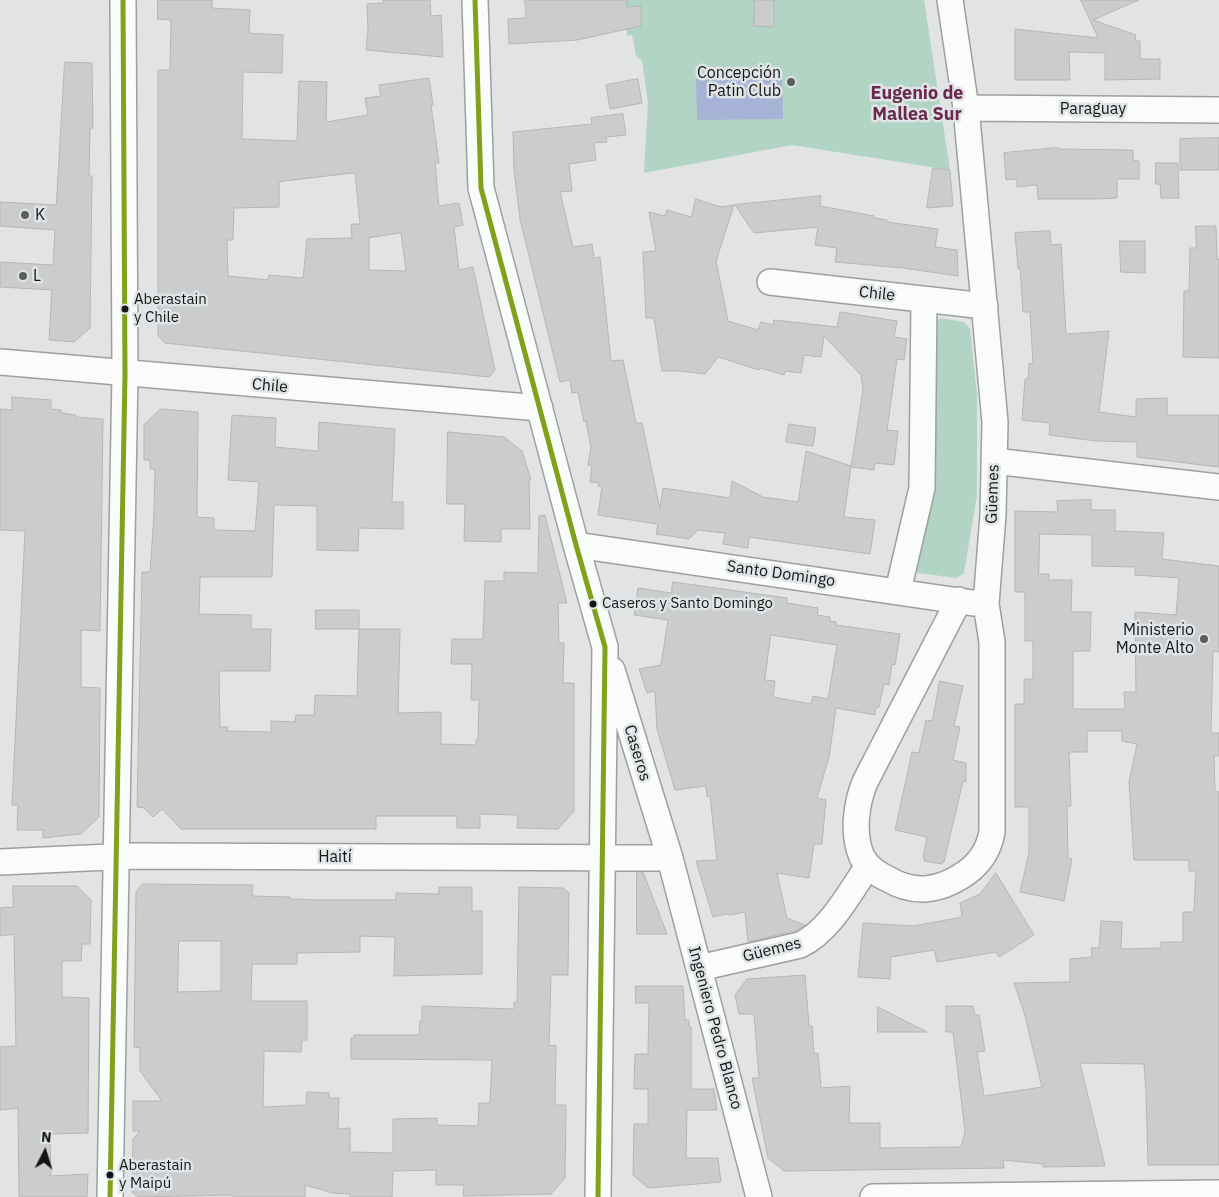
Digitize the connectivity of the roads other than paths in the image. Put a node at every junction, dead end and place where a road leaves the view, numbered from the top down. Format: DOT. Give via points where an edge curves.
graph roads {
  1 [pos="123,0"];
  2 [pos="475,0"];
  3 [pos="950,0"];
  4 [pos="966,108"];
  5 [pos="1219,110"];
  6 [pos="770,282"];
  7 [pos="924,300"];
  8 [pos="985,306"];
  9 [pos="0,362"];
  10 [pos="125,374"];
  11 [pos="540,408"];
  12 [pos="994,461"];
  13 [pos="1219,487"];
  14 [pos="576,544"];
  15 [pos="898,591"];
  16 [pos="959,600"];
  17 [pos="986,604"];
  18 [pos="605,648"];
  19 [pos="116,857"];
  20 [pos="602,858"];
  21 [pos="670,858"];
  22 [pos="0,862"];
  23 [pos="868,866"];
  24 [pos="699,968"];
  25 [pos="1219,1194"];
  26 [pos="110,1197"];
  27 [pos="598,1197"];
  28 [pos="759,1197"];
  29 [pos="873,1197"];
  1 -- 10 [label="street"];
  2 -- 11 [label="street, Caseros" via="481,188"];
  3 -- 4 [label="street, Güemes"];
  4 -- 5 [label="street, Paraguay"];
  4 -- 8 [label="street, Güemes"];
  6 -- 7 [label="street, Chile"];
  7 -- 8 [label="street, Chile"];
  7 -- 15 [label="street" via="922,488"];
  8 -- 12 [label="street, Güemes" via="996,422"];
  9 -- 10 [label="street, Chile"];
  10 -- 11 [label="street, Chile"];
  10 -- 19 [label="street"];
  11 -- 14 [label="street, Caseros"];
  12 -- 13 [label="street"];
  12 -- 17 [label="street, Güemes"];
  14 -- 15 [label="street, Santo Domingo"];
  14 -- 18 [label="street, Caseros"];
  15 -- 16 [label="street, Santo Domingo"];
  16 -- 17 [label="street, Santo Domingo"];
  16 -- 23 [label="street" via="862,790 856,816 857,838"];
  17 -- 23 [label="street, Güemes" via="992,642 992,832 984,856 958,878 938,888 924,890 893,882"];
  18 -- 20 [label="street, Caseros"];
  18 -- 21 [label="street, Caseros"];
  19 -- 20 [label="street, Haití"];
  19 -- 22 [label="street, Haití"];
  19 -- 26 [label="street"];
  20 -- 21 [label="street, Haití"];
  20 -- 27 [label="street, Caseros"];
  21 -- 24 [label="street, Ingeniero Pedro Blanco"];
  23 -- 24 [label="street, Güemes" via="828,923 809,940 800,945"];
  24 -- 28 [label="street, Ingeniero Pedro Blanco"];
  25 -- 29 [label="street"];
}
